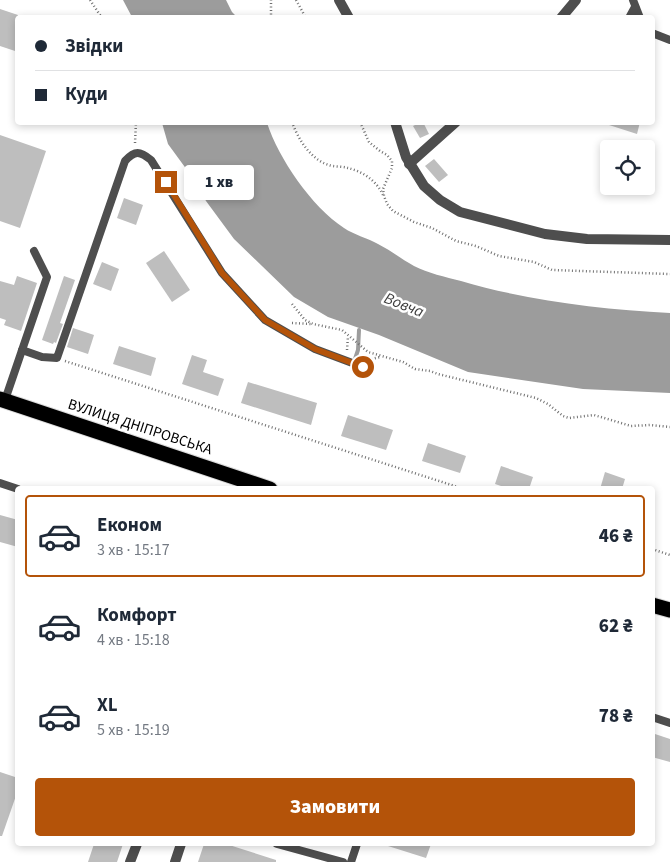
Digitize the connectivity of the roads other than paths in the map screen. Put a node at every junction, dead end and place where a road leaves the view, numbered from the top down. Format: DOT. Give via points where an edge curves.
graph roads {
  1 [pos="339,0"];
  2 [pos="576,0"];
  3 [pos="634,3"];
  4 [pos="347,15"];
  5 [pos="564,15"];
  6 [pos="630,15"];
  7 [pos="639,15"];
  8 [pos="655,36"];
  9 [pos="670,40"];
  10 [pos="396,125"];
  11 [pos="453,125"];
  12 [pos="409,164"];
  13 [pos="670,240"];
  14 [pos="34,251"];
  15 [pos="22,350"];
  16 [pos="363,367"];
  17 [pos="3,400"];
  18 [pos="0,483"];
  19 [pos="253,486"];
  20 [pos="15,488"];
  21 [pos="655,606"];
  22 [pos="670,610"];
  23 [pos="655,718"];
  24 [pos="670,723"];
  25 [pos="135,846"];
  26 [pos="179,846"];
  27 [pos="284,846"];
  28 [pos="356,846"];
  29 [pos="327,860"];
  30 [pos="130,862"];
  31 [pos="174,862"];
  32 [pos="343,862"];
  33 [pos="351,862"];
  1 -- 4 [label="street"];
  2 -- 5 [label="street"];
  3 -- 6 [label="lane"];
  3 -- 7 [label="lane"];
  8 -- 9 [label="lane"];
  10 -- 12 [label="street"];
  11 -- 12 [label="street"];
  12 -- 13 [label="street" via="424,186 460,212 545,234 587,239"];
  14 -- 15 [label="lane" via="46,276"];
  15 -- 16 [label="lane" via="56,358 125,162 138,153 152,160 222,273 265,320 315,349"];
  15 -- 17 [label="lane"];
  17 -- 19 [label="highway, ВУЛИЦЯ ДНІПРОВСЬКА"];
  18 -- 20 [label="lane"];
  21 -- 22 [label="highway"];
  23 -- 24 [label="lane"];
  25 -- 30 [label="street"];
  26 -- 31 [label="street"];
  27 -- 29 [label="lane"];
  28 -- 33 [label="lane"];
  29 -- 32 [label="lane"];
}
